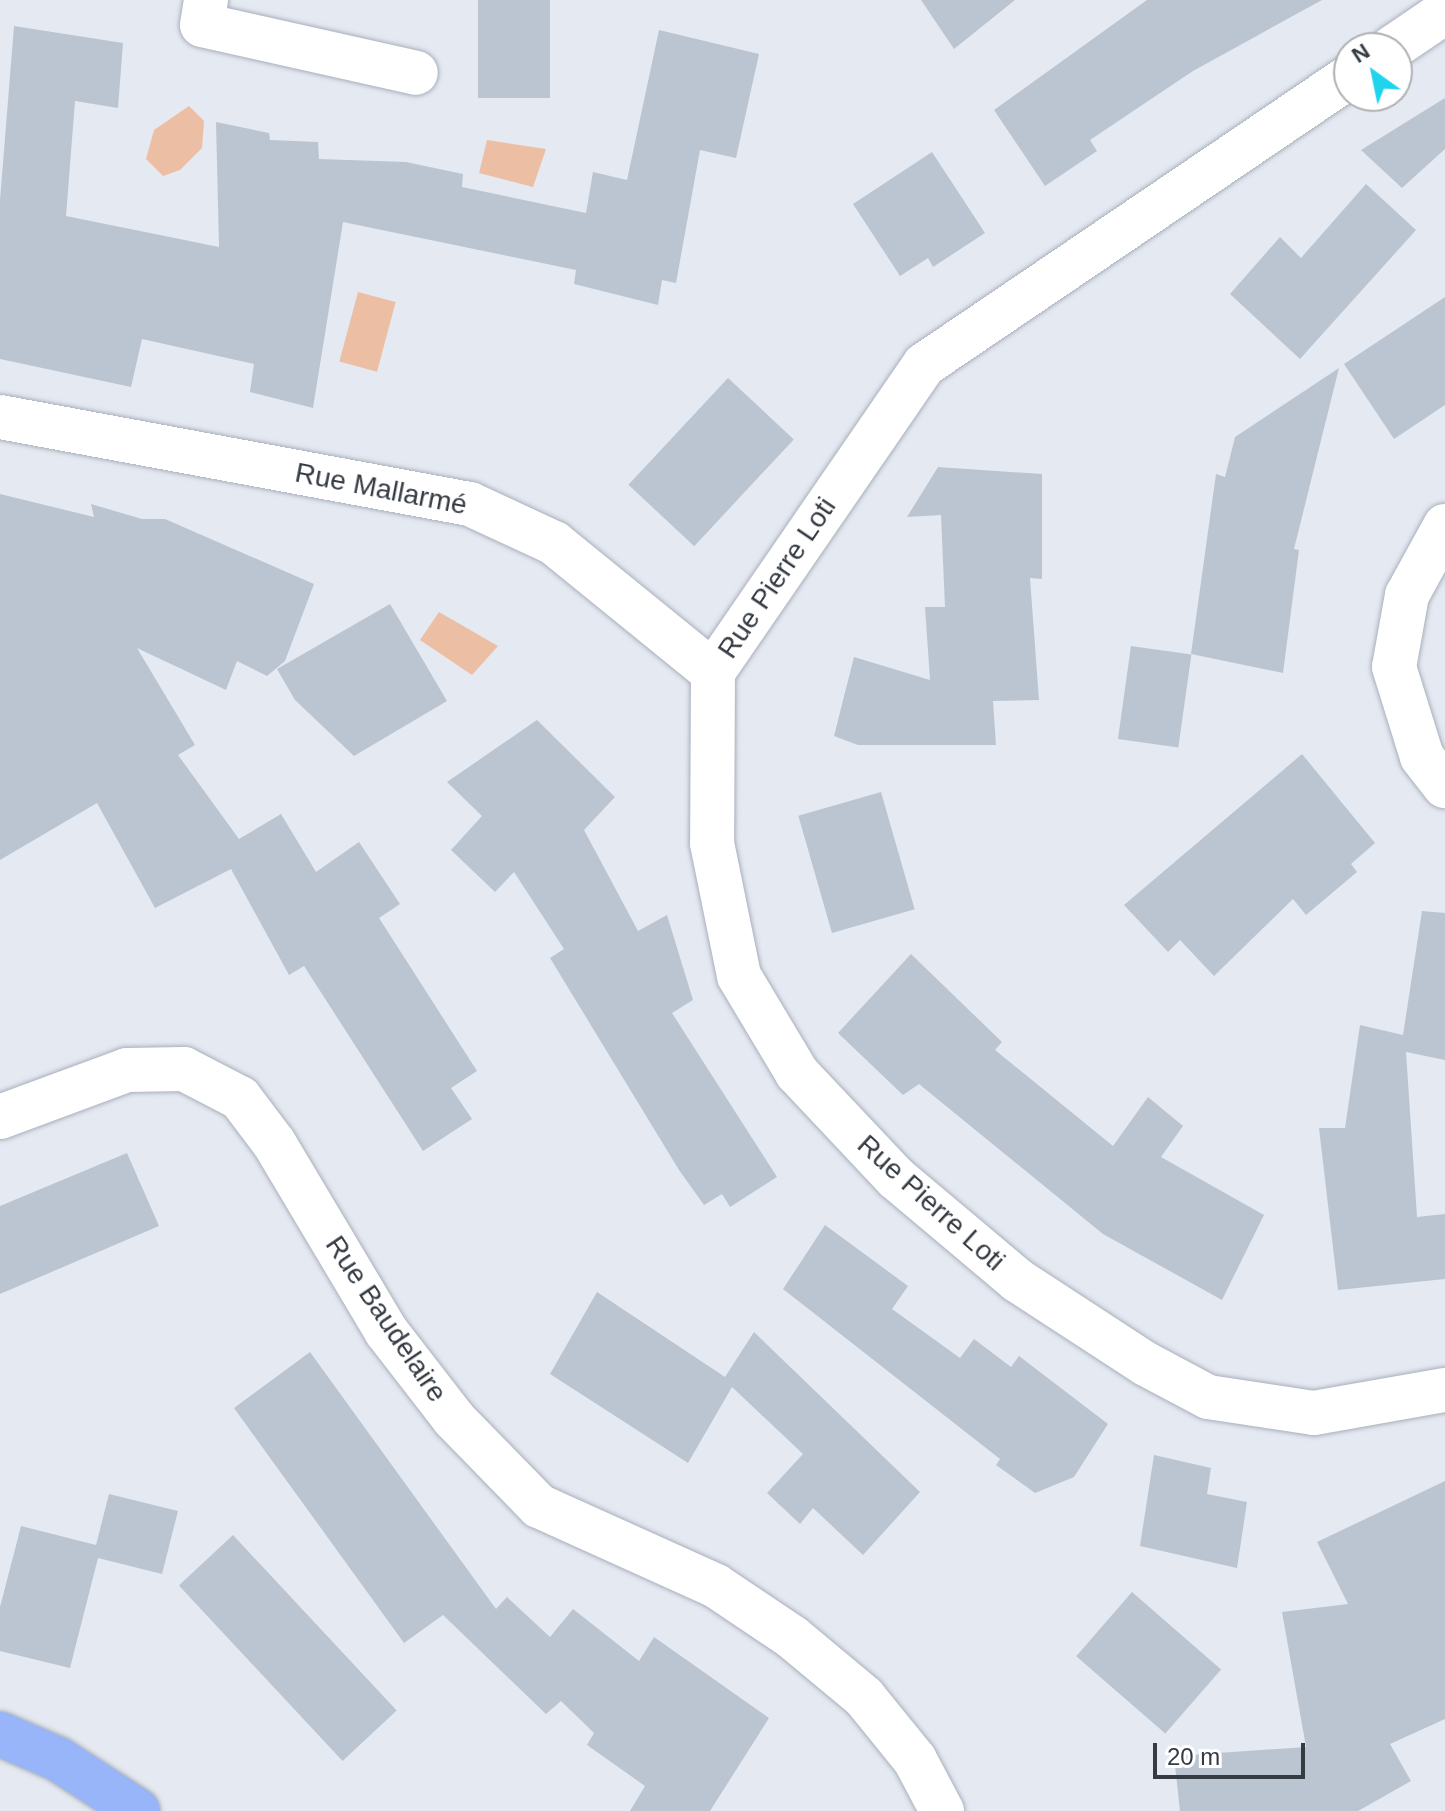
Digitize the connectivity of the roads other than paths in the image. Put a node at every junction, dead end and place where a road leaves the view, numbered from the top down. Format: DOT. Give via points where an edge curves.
graph roads {
  1 [pos="206,0"];
  2 [pos="1445,12"];
  3 [pos="1413,34"];
  4 [pos="416,73"];
  5 [pos="1333,88"];
  6 [pos="0,417"];
  7 [pos="1445,526"];
  8 [pos="713,672"];
  9 [pos="1445,786"];
  10 [pos="0,1117"];
  11 [pos="1445,1390"];
  12 [pos="0,1734"];
  13 [pos="138,1811"];
  14 [pos="942,1811"];
  1 -- 4 [label="street" via="202,25"];
  2 -- 3 [label="street"];
  5 -- 8 [label="street, Rue Pierre Loti" via="924,365"];
  6 -- 8 [label="street, Rue Mallarmé" via="470,504 554,543"];
  7 -- 9 [label="street" via="1407,595 1394,667 1422,757"];
  8 -- 11 [label="street, Rue Pierre Loti" via="712,843 739,976 797,1073 896,1178 1017,1280 1146,1364 1208,1397 1314,1413"];
  10 -- 14 [label="street, Rue Baudelaire" via="127,1070 184,1069 240,1098 274,1143 386,1331 454,1419 539,1506 716,1586 792,1637 864,1697 915,1760"];
  12 -- 13 [label="main road" via="58,1759"];
}
